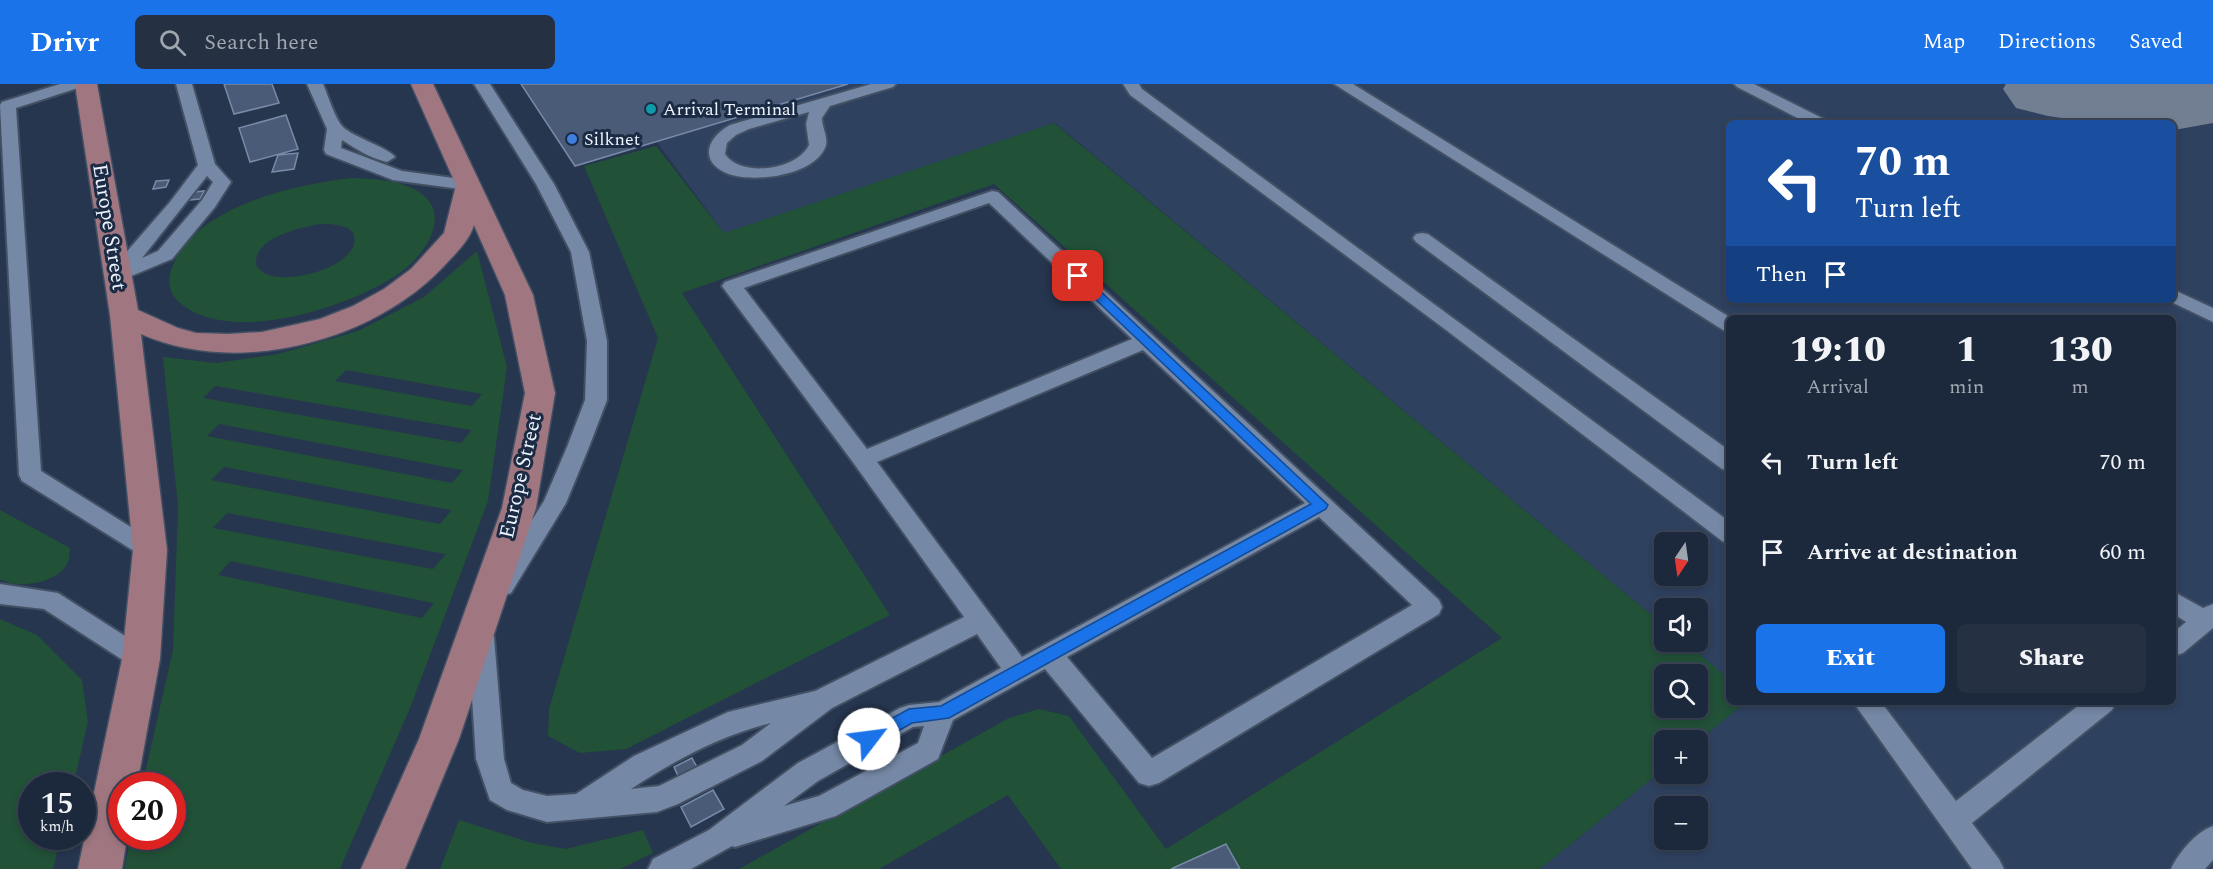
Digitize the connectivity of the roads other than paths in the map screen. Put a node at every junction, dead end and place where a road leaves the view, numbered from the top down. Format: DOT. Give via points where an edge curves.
graph roads {
  1 [pos="75,84"];
  2 [pos="86,84"];
  3 [pos="184,84"];
  4 [pos="315,84"];
  5 [pos="422,84"];
  6 [pos="482,84"];
  7 [pos="888,84"];
  8 [pos="1131,84"];
  9 [pos="1342,84"];
  10 [pos="1742,84"];
  11 [pos="824,103"];
  12 [pos="4,106"];
  13 [pos="1814,120"];
  14 [pos="468,185"];
  15 [pos="1422,238"];
  16 [pos="117,275"];
  17 [pos="2176,297"];
  18 [pos="124,315"];
  19 [pos="2213,316"];
  20 [pos="1726,324"];
  21 [pos="1146,341"];
  22 [pos="863,459"];
  23 [pos="1726,460"];
  24 [pos="1321,505"];
  25 [pos="1726,532"];
  26 [pos="150,550"];
  27 [pos="0,594"];
  28 [pos="2176,603"];
  29 [pos="2209,618"];
  30 [pos="480,621"];
  31 [pos="980,621"];
  32 [pos="2176,644"];
  33 [pos="1049,656"];
  34 [pos="141,659"];
  35 [pos="1018,672"];
  36 [pos="823,700"];
  37 [pos="1868,705"];
  38 [pos="2099,705"];
  39 [pos="943,713"];
  40 [pos="578,808"];
  41 [pos="1953,821"];
  42 [pos="720,839"];
  43 [pos="2213,839"];
  44 [pos="100,869"];
  45 [pos="383,869"];
  46 [pos="663,869"];
  47 [pos="1989,869"];
  48 [pos="2186,869"];
  1 -- 12 [label="lane"];
  2 -- 16 [label="main road, Europe Street"];
  3 -- 16 [label="lane" via="207,165 222,182 165,255"];
  4 -- 14 [label="lane" via="334,129 373,152"];
  5 -- 14 [label="main road, Europe Street"];
  6 -- 30 [label="lane" via="545,184 580,252 597,341 596,400 555,503"];
  7 -- 11 [label="lane"];
  8 -- 25 [label="lane" via="1136,92"];
  9 -- 20 [label="lane"];
  10 -- 13 [label="lane"];
  11 -- 11 [label="lane" via="729,132 716,150 718,158 732,168 754,173 802,163 818,146 813,118"];
  12 -- 26 [label="lane" via="30,475"];
  14 -- 18 [label="main road" via="459,230 434,263 405,288 359,314 305,335 242,344 195,342"];
  14 -- 30 [label="main road, Europe Street" via="519,295 540,393 519,508"];
  15 -- 23 [label="lane"];
  16 -- 18 [label="main road, Europe Street"];
  17 -- 19 [label="lane"];
  18 -- 26 [label="main road, Europe Street"];
  21 -- 22 [label="lane"];
  21 -- 22 [label="lane" via="992,196 732,286"];
  21 -- 24 [label="lane"];
  22 -- 31 [label="lane"];
  24 -- 33 [label="lane"];
  24 -- 33 [label="lane" via="1430,607 1149,774"];
  26 -- 34 [label="main road, Europe Street"];
  27 -- 34 [label="lane" via="49,600"];
  28 -- 29 [label="lane"];
  29 -- 32 [label="lane"];
  30 -- 40 [label="lane" via="490,759 500,791 517,801 548,809"];
  30 -- 45 [label="main road, Europe Street" via="440,739"];
  31 -- 35 [label="lane"];
  31 -- 36 [label="lane"];
  33 -- 35 [label="lane"];
  34 -- 44 [label="main road, Europe Street"];
  35 -- 39 [label="lane"];
  36 -- 40 [label="lane" via="737,720 644,765"];
  36 -- 40 [label="lane" via="752,753 657,800"];
  37 -- 41 [label="lane"];
  38 -- 41 [label="lane"];
  39 -- 42 [label="lane" via="909,716 808,772"];
  39 -- 42 [label="lane" via="928,751 826,807"];
  41 -- 47 [label="lane"];
  42 -- 46 [label="lane"];
  43 -- 48 [label="lane"];
}
